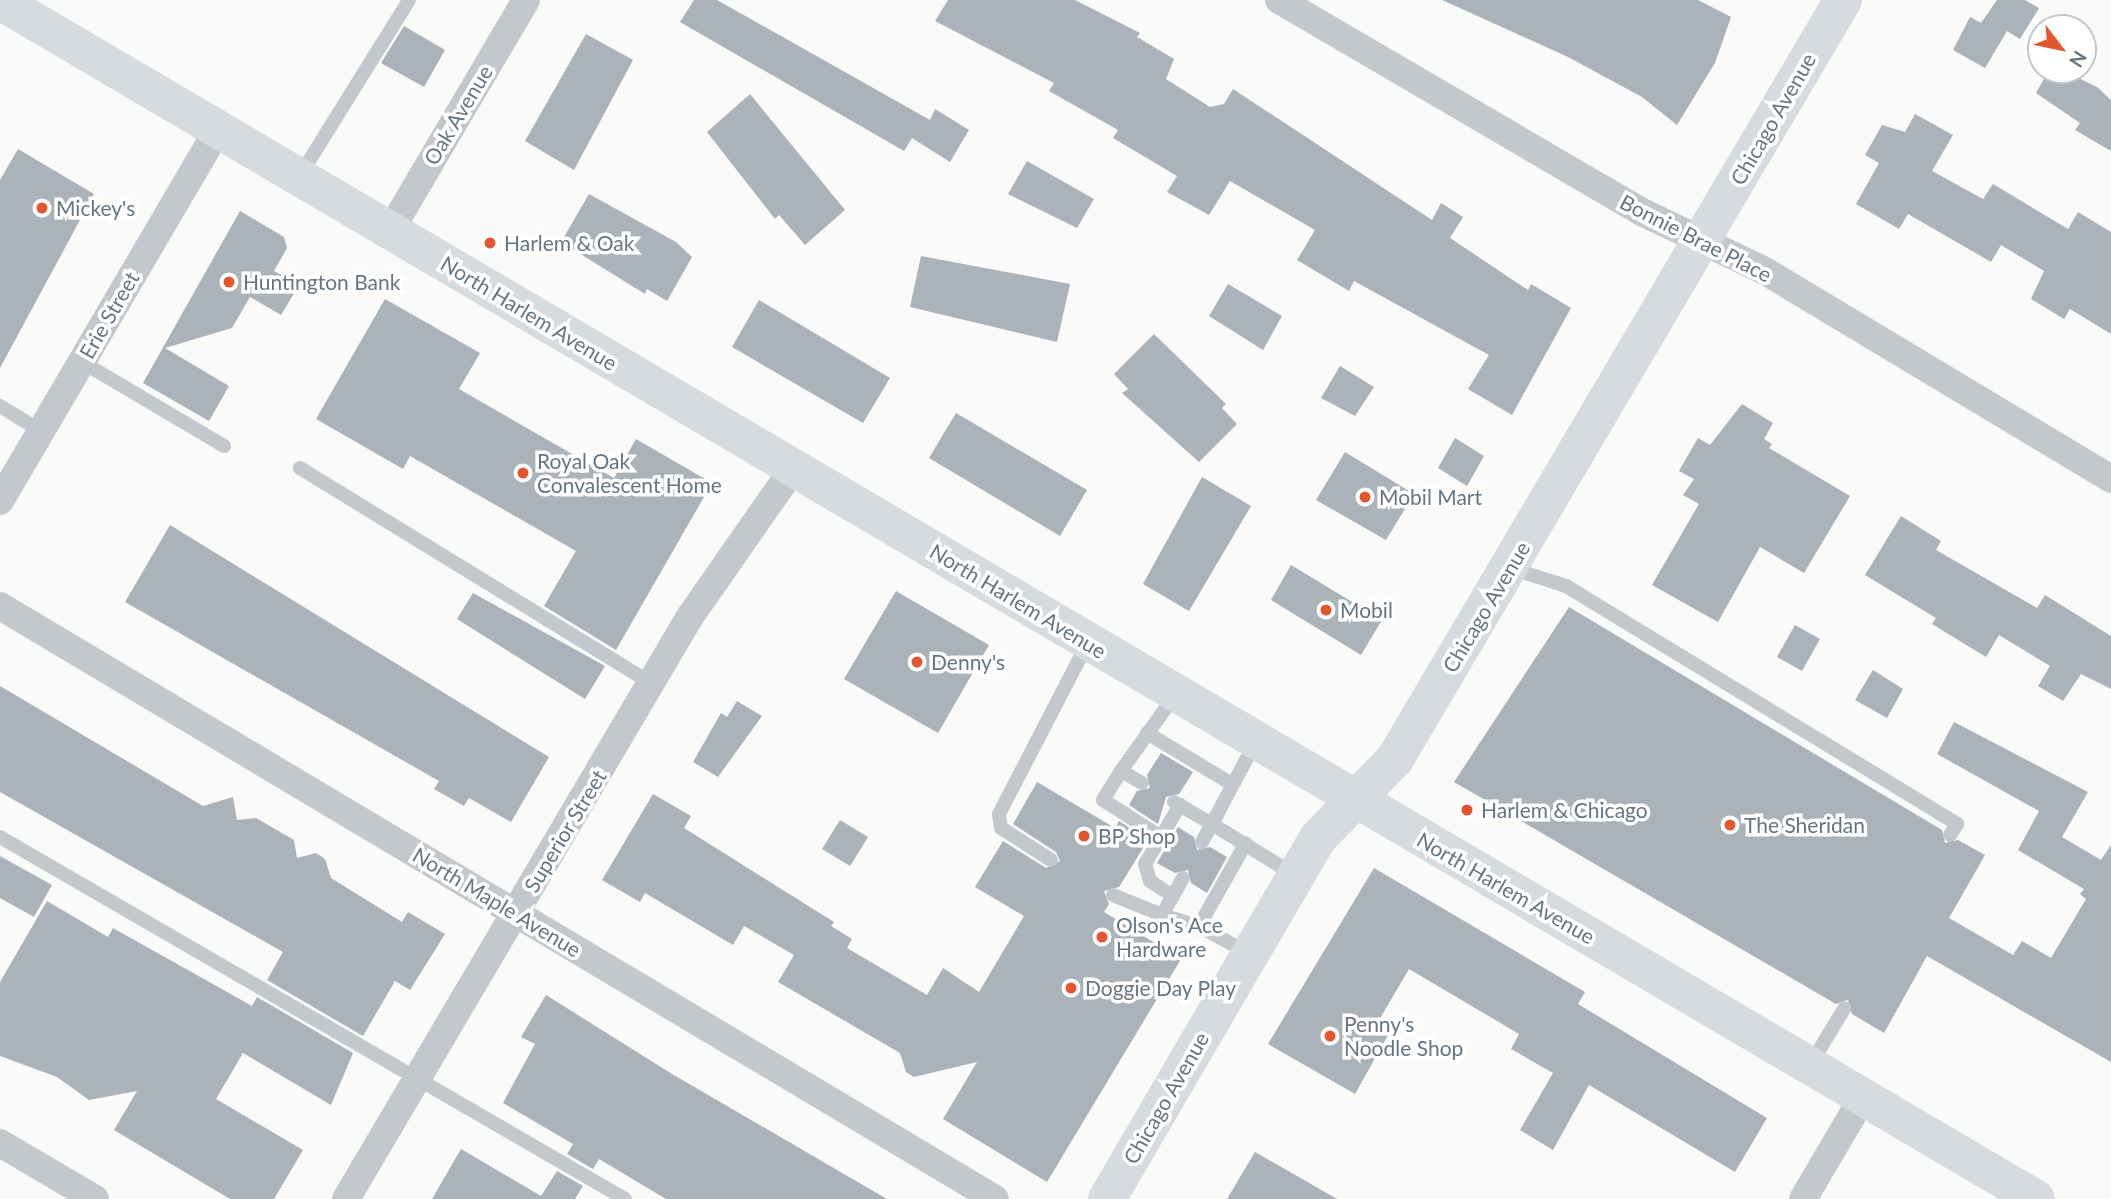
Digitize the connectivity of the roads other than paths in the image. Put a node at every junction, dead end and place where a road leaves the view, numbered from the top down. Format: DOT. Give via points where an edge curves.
graph roads {
  1 [pos="409,0"];
  2 [pos="526,0"];
  3 [pos="1279,0"];
  4 [pos="1843,0"];
  5 [pos="0,1"];
  6 [pos="218,130"];
  7 [pos="299,178"];
  8 [pos="390,231"];
  9 [pos="1702,241"];
  10 [pos="82,362"];
  11 [pos="0,406"];
  12 [pos="41,431"];
  13 [pos="224,446"];
  14 [pos="300,468"];
  15 [pos="793,469"];
  16 [pos="2111,479"];
  17 [pos="0,501"];
  18 [pos="1509,568"];
  19 [pos="0,606"];
  20 [pos="1088,643"];
  21 [pos="652,684"];
  22 [pos="1176,694"];
  23 [pos="1147,733"];
  24 [pos="1256,741"];
  25 [pos="1121,771"];
  26 [pos="1142,783"];
  27 [pos="1233,784"];
  28 [pos="1353,799"];
  29 [pos="1212,824"];
  30 [pos="1950,835"];
  31 [pos="0,837"];
  32 [pos="1161,837"];
  33 [pos="1202,842"];
  34 [pos="1246,843"];
  35 [pos="1051,860"];
  36 [pos="1296,876"];
  37 [pos="1183,878"];
  38 [pos="1114,895"];
  39 [pos="1173,896"];
  40 [pos="516,914"];
  41 [pos="1162,915"];
  42 [pos="1199,926"];
  43 [pos="1250,954"];
  44 [pos="1844,1009"];
  45 [pos="1809,1066"];
  46 [pos="418,1079"];
  47 [pos="1863,1097"];
  48 [pos="1,1147"];
  49 [pos="95,1199"];
  50 [pos="346,1199"];
  51 [pos="625,1199"];
  52 [pos="995,1199"];
  53 [pos="1108,1199"];
  54 [pos="1803,1199"];
  55 [pos="2036,1199"];
  1 -- 7 [label="lane"];
  2 -- 8 [label="street, Oak Avenue"];
  3 -- 9 [label="street, Bonnie Brae Place"];
  4 -- 9 [label="main road, Chicago Avenue"];
  5 -- 6 [label="main road, North Harlem Avenue"];
  6 -- 7 [label="main road, North Harlem Avenue"];
  6 -- 10 [label="street, Erie Street"];
  7 -- 8 [label="main road, North Harlem Avenue"];
  8 -- 15 [label="main road, North Harlem Avenue"];
  9 -- 16 [label="street, Bonnie Brae Place" via="1765,271"];
  9 -- 18 [label="main road, Chicago Avenue"];
  10 -- 12 [label="street, Erie Street"];
  10 -- 13 [label="lane"];
  11 -- 12 [label="lane"];
  12 -- 17 [label="street, Erie Street"];
  14 -- 21 [label="lane"];
  15 -- 20 [label="main road, North Harlem Avenue"];
  15 -- 21 [label="street, Superior Street" via="689,618"];
  18 -- 28 [label="main road, Chicago Avenue" via="1395,759"];
  18 -- 30 [label="lane" via="1577,593 1957,824"];
  19 -- 40 [label="street, North Maple Avenue"];
  20 -- 22 [label="main road, North Harlem Avenue"];
  20 -- 35 [label="lane" via="999,814 1000,828"];
  21 -- 40 [label="street, Superior Street"];
  22 -- 23 [label="lane"];
  22 -- 24 [label="main road, North Harlem Avenue"];
  23 -- 25 [label="lane"];
  23 -- 27 [label="lane"];
  24 -- 27 [label="lane"];
  24 -- 28 [label="main road, North Harlem Avenue"];
  25 -- 26 [label="lane"];
  25 -- 32 [label="lane" via="1103,800"];
  27 -- 29 [label="lane"];
  28 -- 36 [label="main road, Chicago Avenue" via="1318,838"];
  28 -- 45 [label="main road, North Harlem Avenue"];
  29 -- 32 [label="lane" via="1177,803"];
  29 -- 33 [label="lane"];
  29 -- 34 [label="lane"];
  31 -- 46 [label="lane"];
  32 -- 39 [label="lane" via="1145,864 1150,881"];
  34 -- 36 [label="lane"];
  34 -- 42 [label="lane"];
  36 -- 43 [label="main road, Chicago Avenue"];
  37 -- 39 [label="lane"];
  38 -- 41 [label="lane"];
  39 -- 41 [label="lane"];
  40 -- 46 [label="street, Superior Street"];
  40 -- 52 [label="street, North Maple Avenue"];
  41 -- 42 [label="lane"];
  42 -- 43 [label="lane"];
  43 -- 53 [label="main road, Chicago Avenue"];
  44 -- 45 [label="lane"];
  45 -- 47 [label="main road, North Harlem Avenue"];
  46 -- 50 [label="street, Superior Street"];
  46 -- 51 [label="lane"];
  47 -- 54 [label="street"];
  47 -- 55 [label="main road, North Harlem Avenue"];
  48 -- 49 [label="street"];
}
